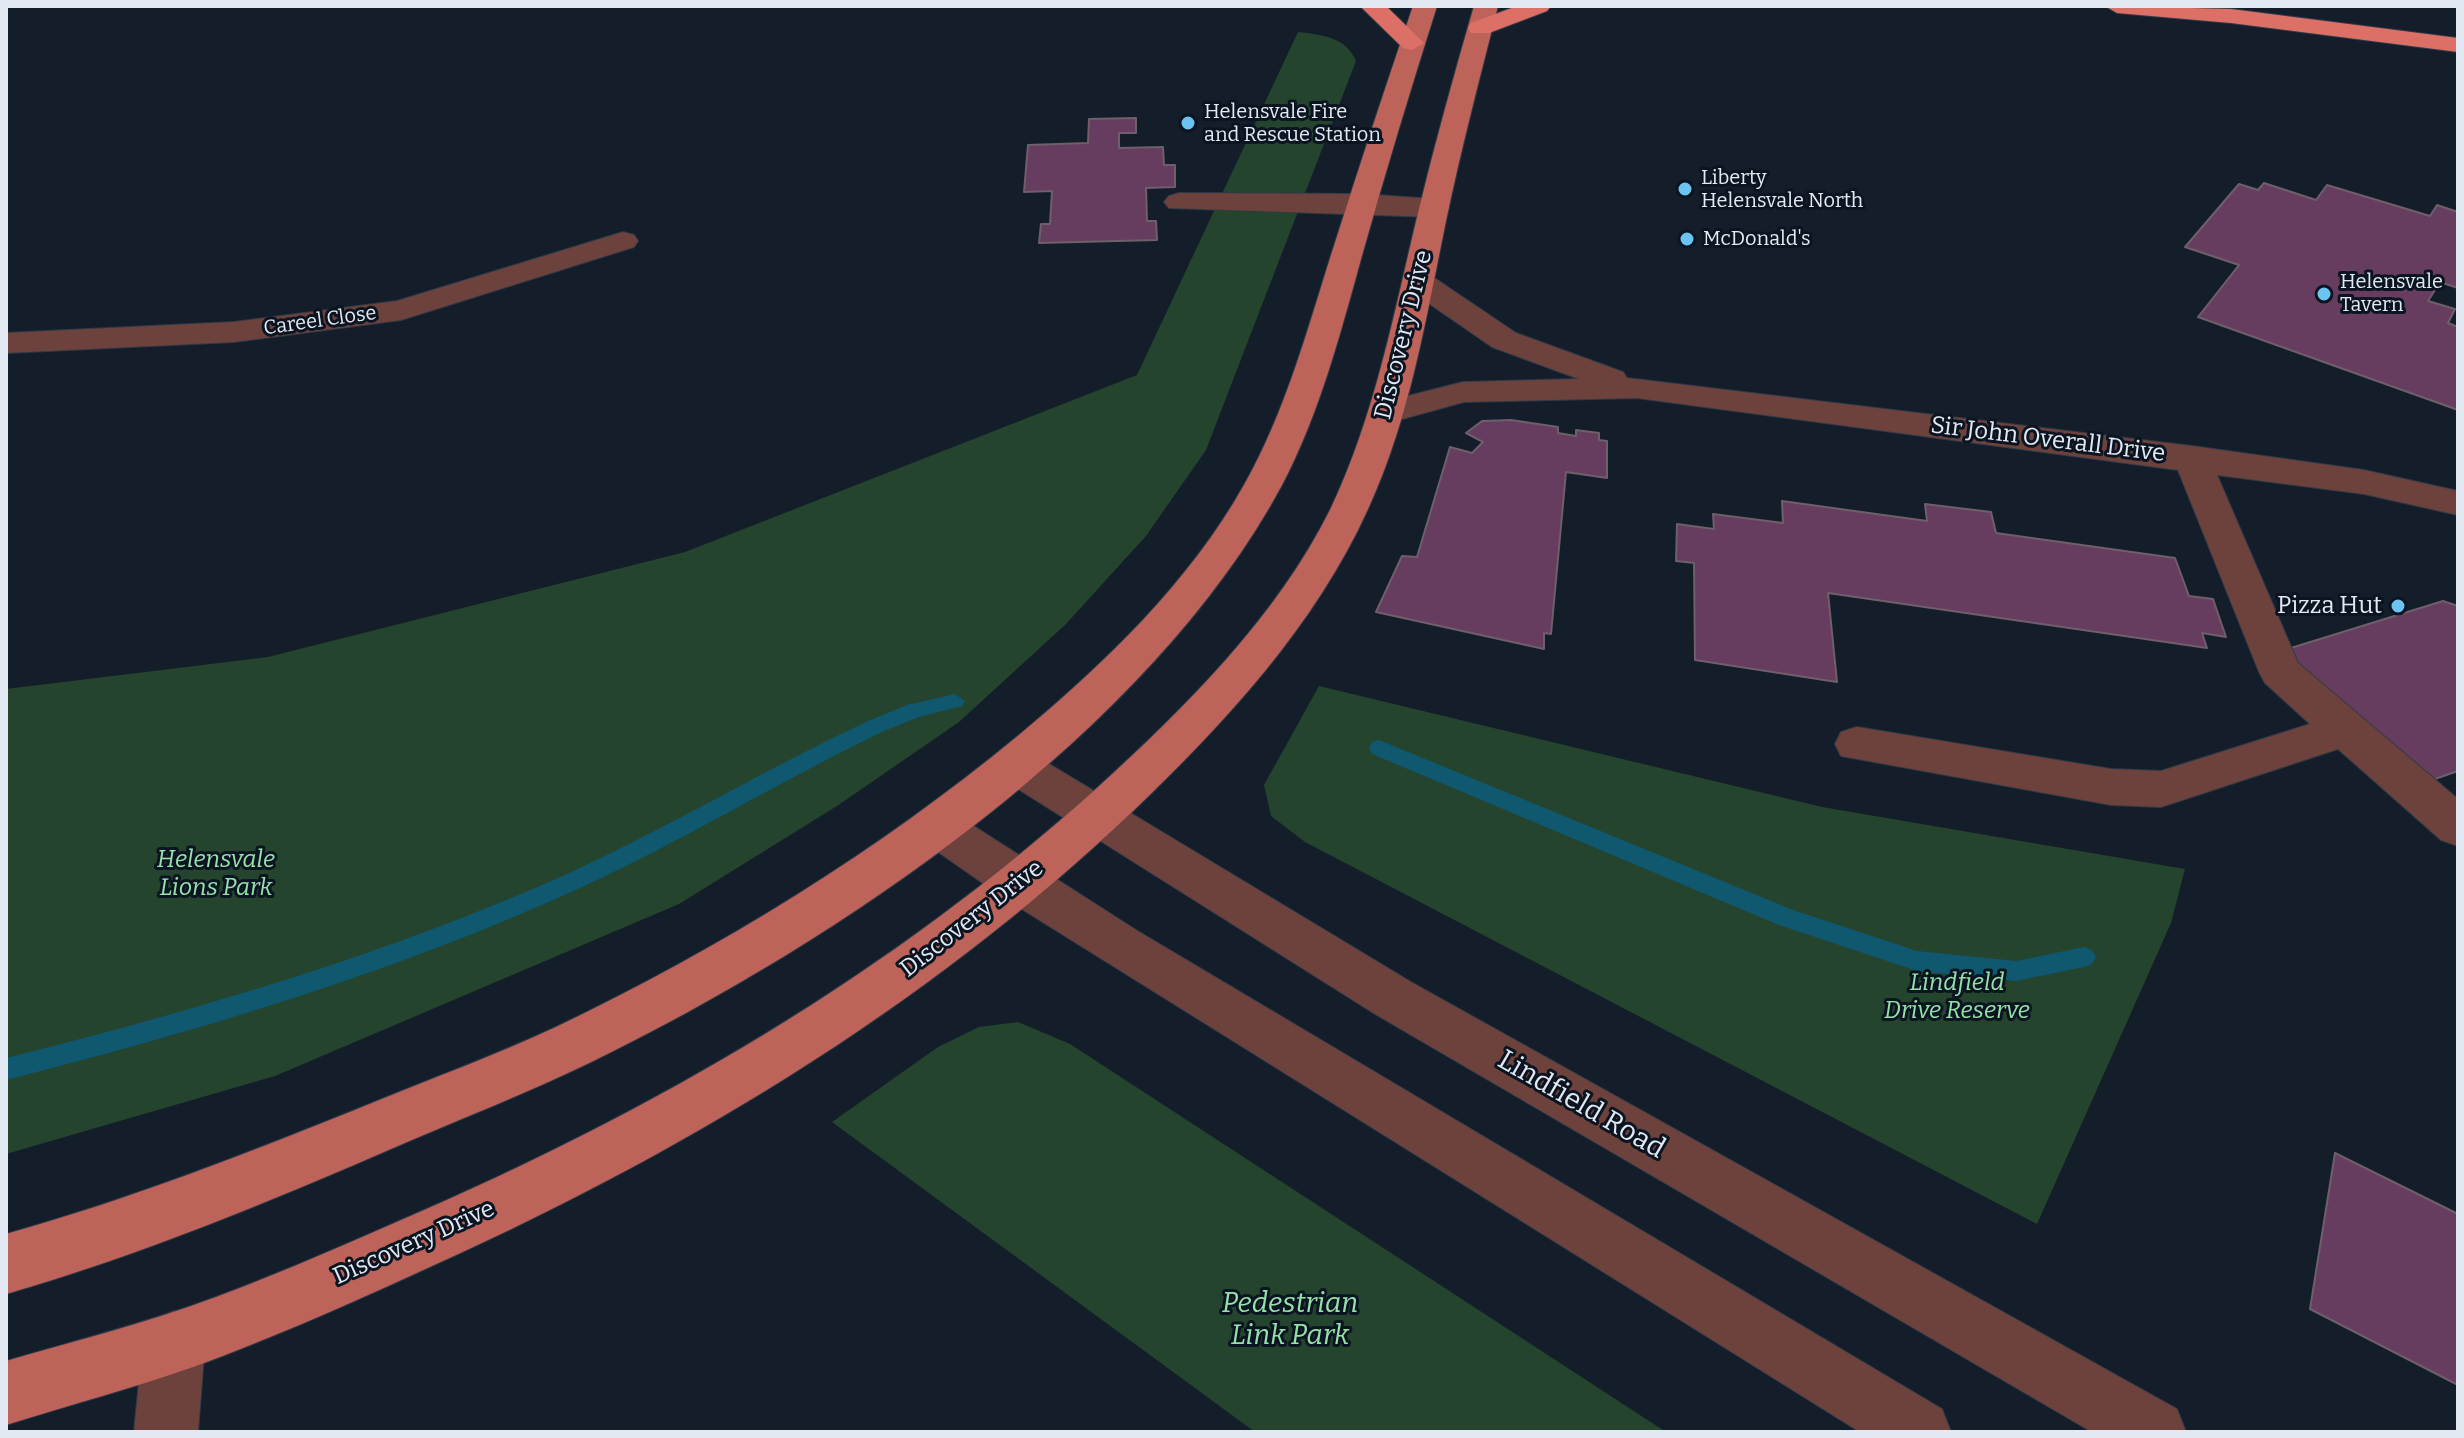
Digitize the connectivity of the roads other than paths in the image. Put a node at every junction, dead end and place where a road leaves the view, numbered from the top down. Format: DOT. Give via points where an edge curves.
graph roads {
  1 [pos="1372,6"];
  2 [pos="1425,6"];
  3 [pos="1539,6"];
  4 [pos="2117,6"];
  5 [pos="1483,17"];
  6 [pos="1412,43"];
  7 [pos="2458,45"];
  8 [pos="1179,202"];
  9 [pos="1362,203"];
  10 [pos="1434,208"];
  11 [pos="623,241"];
  12 [pos="1419,282"];
  13 [pos="6,343"];
  14 [pos="1637,388"];
  15 [pos="1388,412"];
  16 [pos="2192,458"];
  17 [pos="2458,503"];
  18 [pos="2343,730"];
  19 [pos="1857,744"];
  20 [pos="1015,765"];
  21 [pos="1099,817"];
  22 [pos="938,827"];
  23 [pos="2458,827"];
  24 [pos="1021,884"];
  25 [pos="6,1264"];
  26 [pos="174,1342"];
  27 [pos="6,1393"];
  28 [pos="166,1432"];
  29 [pos="1919,1432"];
  30 [pos="2154,1432"];
  1 -- 6 [label="highway"];
  2 -- 6 [label="main road"];
  3 -- 5 [label="highway"];
  4 -- 7 [label="highway"];
  5 -- 10 [label="main road, Discovery Drive"];
  6 -- 9 [label="main road"];
  8 -- 9 [label="street"];
  9 -- 10 [label="street"];
  9 -- 20 [label="main road" via="1288,431 1226,546 1185,600 1112,679"];
  10 -- 12 [label="main road, Discovery Drive"];
  11 -- 13 [label="street, Careel Close" via="401,310 234,332"];
  12 -- 14 [label="street, Sir John Overall Drive" via="1504,340"];
  12 -- 15 [label="main road, Discovery Drive"];
  14 -- 15 [label="street, Sir John Overall Drive" via="1463,392"];
  14 -- 16 [label="street, Sir John Overall Drive"];
  15 -- 21 [label="main road, Discovery Drive" via="1331,545 1293,604 1193,723"];
  16 -- 17 [label="street, Sir John Overall Drive" via="2364,482"];
  16 -- 18 [label="street" via="2280,672"];
  18 -- 19 [label="street" via="2161,789 2111,787"];
  18 -- 23 [label="street"];
  20 -- 21 [label="street, Lindfield Road"];
  20 -- 22 [label="main road"];
  21 -- 24 [label="main road, Discovery Drive"];
  21 -- 30 [label="street, Lindfield Road" via="1393,998"];
  22 -- 24 [label="street"];
  22 -- 25 [label="main road" via="764,941 569,1046 242,1185"];
  24 -- 26 [label="main road, Discovery Drive" via="741,1081 620,1148 448,1231"];
  24 -- 29 [label="street"];
  26 -- 27 [label="main road, Discovery Drive"];
  26 -- 28 [label="street"];
}
